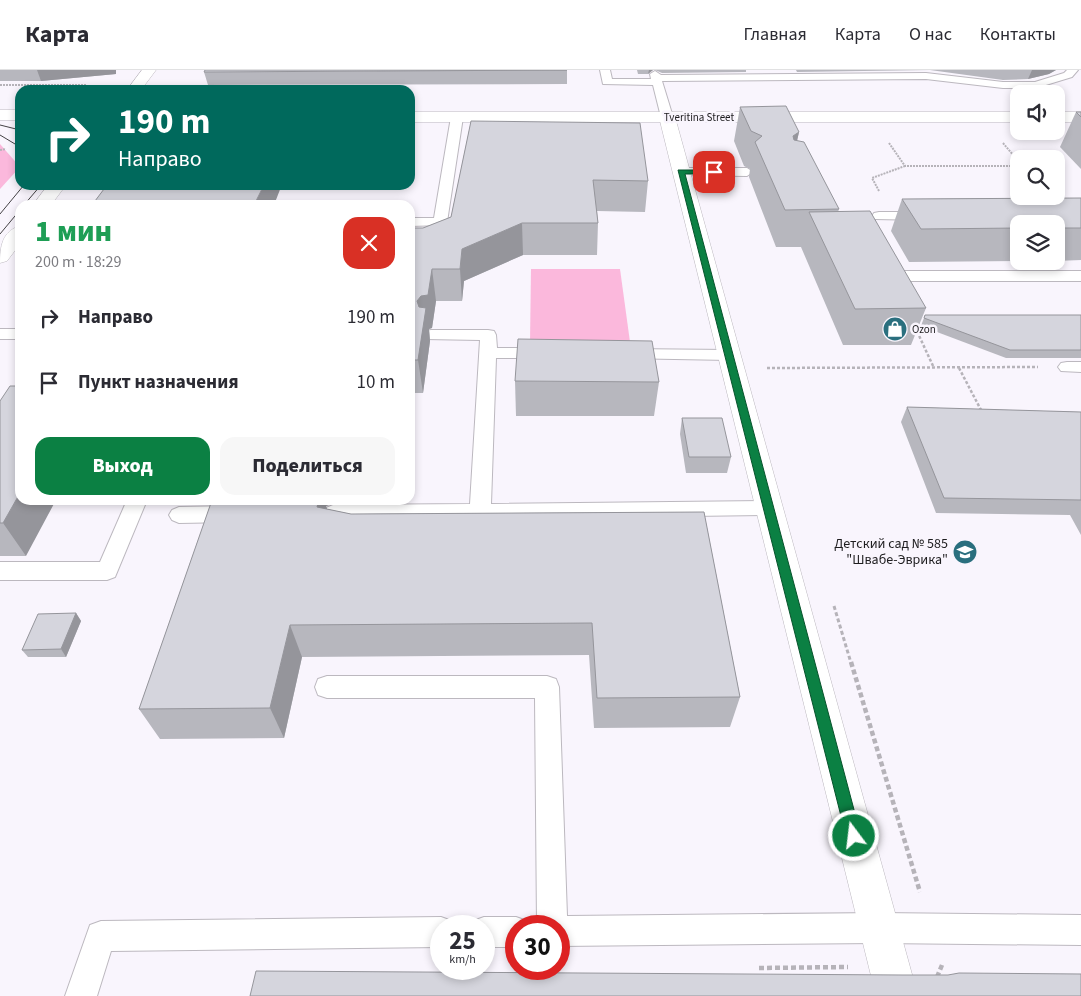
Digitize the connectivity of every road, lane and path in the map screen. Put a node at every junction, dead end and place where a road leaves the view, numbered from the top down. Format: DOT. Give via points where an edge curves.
graph roads {
  1 [pos="149,70"];
  2 [pos="605,70"];
  3 [pos="1073,70"];
  4 [pos="656,78"];
  5 [pos="0,85"];
  6 [pos="87,85"];
  7 [pos="138,85"];
  8 [pos="0,114"];
  9 [pos="15,115"];
  10 [pos="415,117"];
  11 [pos="457,117"];
  12 [pos="666,117"];
  13 [pos="1010,117"];
  14 [pos="1065,117"];
  15 [pos="1081,117"];
  16 [pos="886,137"];
  17 [pos="6,149"];
  18 [pos="0,150"];
  19 [pos="905,166"];
  20 [pos="1010,166"];
  21 [pos="681,172"];
  22 [pos="747,172"];
  23 [pos="54,190"];
  24 [pos="882,197"];
  25 [pos="46,200"];
  26 [pos="879,216"];
  27 [pos="942,216"];
  28 [pos="415,222"];
  29 [pos="15,238"];
  30 [pos="0,257"];
  31 [pos="885,262"];
  32 [pos="1081,276"];
  33 [pos="915,326"];
  34 [pos="0,334"];
  35 [pos="15,334"];
  36 [pos="431,336"];
  37 [pos="488,352"];
  38 [pos="565,353"];
  39 [pos="613,354"];
  40 [pos="729,354"];
  41 [pos="1074,367"];
  42 [pos="763,368"];
  43 [pos="934,368"];
  44 [pos="959,368"];
  45 [pos="984,415"];
  46 [pos="135,505"];
  47 [pos="768,508"];
  48 [pos="480,512"];
  49 [pos="179,514"];
  50 [pos="233,514"];
  51 [pos="333,514"];
  52 [pos="209,516"];
  53 [pos="0,571"];
  54 [pos="834,606"];
  55 [pos="327,687"];
  56 [pos="913,869"];
  57 [pos="552,915"];
  58 [pos="879,928"];
  59 [pos="1081,930"];
  60 [pos="570,931"];
  61 [pos="430,932"];
  62 [pos="952,966"];
  63 [pos="890,967"];
  64 [pos="755,968"];
  65 [pos="81,996"];
  66 [pos="897,996"];
  1 -- 7 [label="street"];
  2 -- 4 [label="lane" via="607,82"];
  3 -- 4 [label="lane" via="1068,75 1036,85 1003,86 926,76"];
  4 -- 12 [label="lane"];
  5 -- 6 [label="path"];
  8 -- 9 [label="street"];
  10 -- 11 [label="street, Tveritina Street"];
  11 -- 12 [label="street, Tveritina Street"];
  11 -- 28 [label="lane" via="440,222"];
  12 -- 13 [label="street, Tveritina Street"];
  12 -- 21 [label="street"];
  14 -- 15 [label="street"];
  16 -- 19 [label="path"];
  17 -- 18 [label="path"];
  19 -- 20 [label="path"];
  19 -- 24 [label="path" via="872,178"];
  21 -- 22 [label="lane"];
  21 -- 40 [label="street"];
  23 -- 25 [label="street"];
  26 -- 27 [label="lane"];
  29 -- 30 [label="street"];
  31 -- 32 [label="lane" via="892,276"];
  33 -- 43 [label="path"];
  34 -- 35 [label="lane"];
  36 -- 37 [label="lane" via="488,335"];
  37 -- 38 [label="lane"];
  37 -- 48 [label="lane"];
  39 -- 40 [label="lane"];
  40 -- 47 [label="street"];
  41 -- 44 [label="path"];
  42 -- 43 [label="path"];
  43 -- 44 [label="path"];
  44 -- 45 [label="path"];
  46 -- 53 [label="lane" via="107,571"];
  47 -- 48 [label="lane"];
  47 -- 58 [label="street"];
  48 -- 51 [label="lane"];
  49 -- 52 [label="lane"];
  50 -- 52 [label="lane"];
  54 -- 56 [label="path"];
  55 -- 57 [label="lane" via="547,687"];
  58 -- 59 [label="lane"];
  58 -- 60 [label="lane"];
  58 -- 63 [label="street"];
  61 -- 65 [label="lane" via="101,936"];
  62 -- 63 [label="path"];
  63 -- 64 [label="path"];
  63 -- 66 [label="street"];
}
